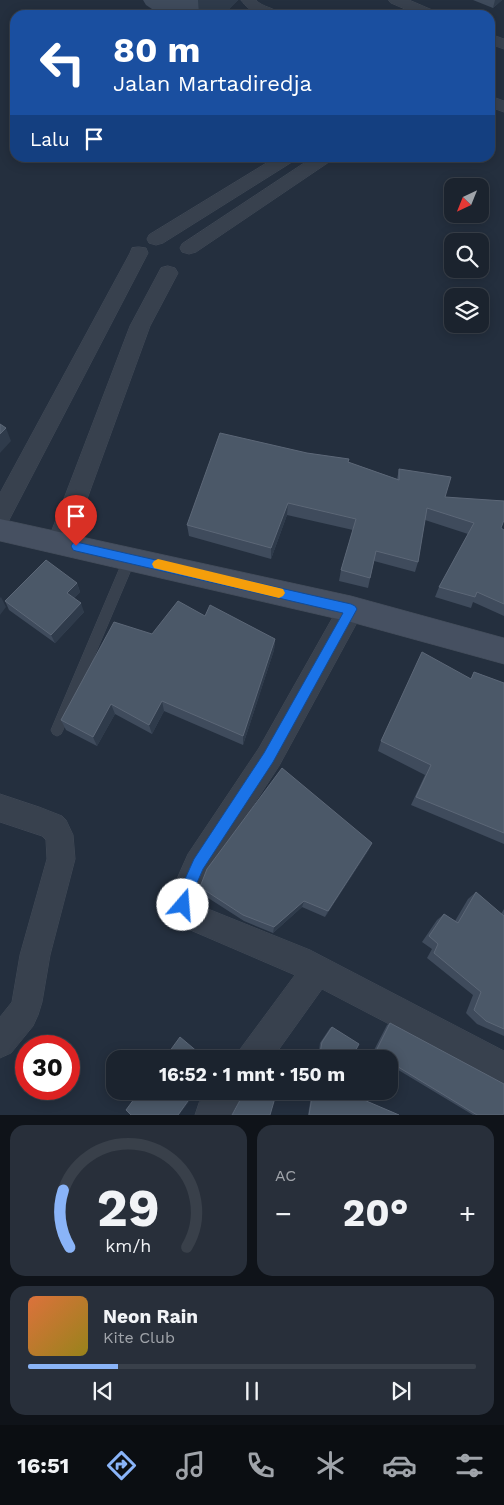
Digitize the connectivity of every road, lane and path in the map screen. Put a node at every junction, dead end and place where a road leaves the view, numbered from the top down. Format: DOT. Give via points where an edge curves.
graph roads {
  1 [pos="248,0"];
  2 [pos="396,0"];
  3 [pos="262,10"];
  4 [pos="420,10"];
  5 [pos="280,162"];
  6 [pos="317,162"];
  7 [pos="156,239"];
  8 [pos="189,248"];
  9 [pos="139,253"];
  10 [pos="168,273"];
  11 [pos="105,319"];
  12 [pos="140,326"];
  13 [pos="0,515"];
  14 [pos="0,530"];
  15 [pos="59,543"];
  16 [pos="130,558"];
  17 [pos="351,609"];
  18 [pos="504,651"];
  19 [pos="57,730"];
  20 [pos="0,808"];
  21 [pos="317,970"];
  22 [pos="0,1042"];
  23 [pos="259,1050"];
  24 [pos="504,1068"];
  25 [pos="222,1100"];
  26 [pos="211,1115"];
  1 -- 3 [label="street"];
  2 -- 4 [label="street"];
  5 -- 7 [label="street"];
  6 -- 8 [label="street"];
  7 -- 8 [label="street" via="176,238"];
  7 -- 9 [label="street" via="145,244"];
  8 -- 10 [label="street" via="191,257 185,266"];
  9 -- 10 [label="street" via="144,266 154,272"];
  9 -- 11 [label="street"];
  10 -- 12 [label="street"];
  11 -- 12 [label="street"];
  11 -- 13 [label="street"];
  12 -- 15 [label="street"];
  14 -- 15 [label="main road"];
  15 -- 16 [label="main road"];
  16 -- 17 [label="main road"];
  16 -- 19 [label="lane"];
  17 -- 18 [label="main road"];
  17 -- 21 [label="street" via="269,757 202,858 183,899 183,905 198,919"];
  20 -- 22 [label="street" via="46,822 57,831 62,843 27,1002 22,1015"];
  21 -- 23 [label="street"];
  21 -- 24 [label="street"];
  25 -- 26 [label="street"];
}
